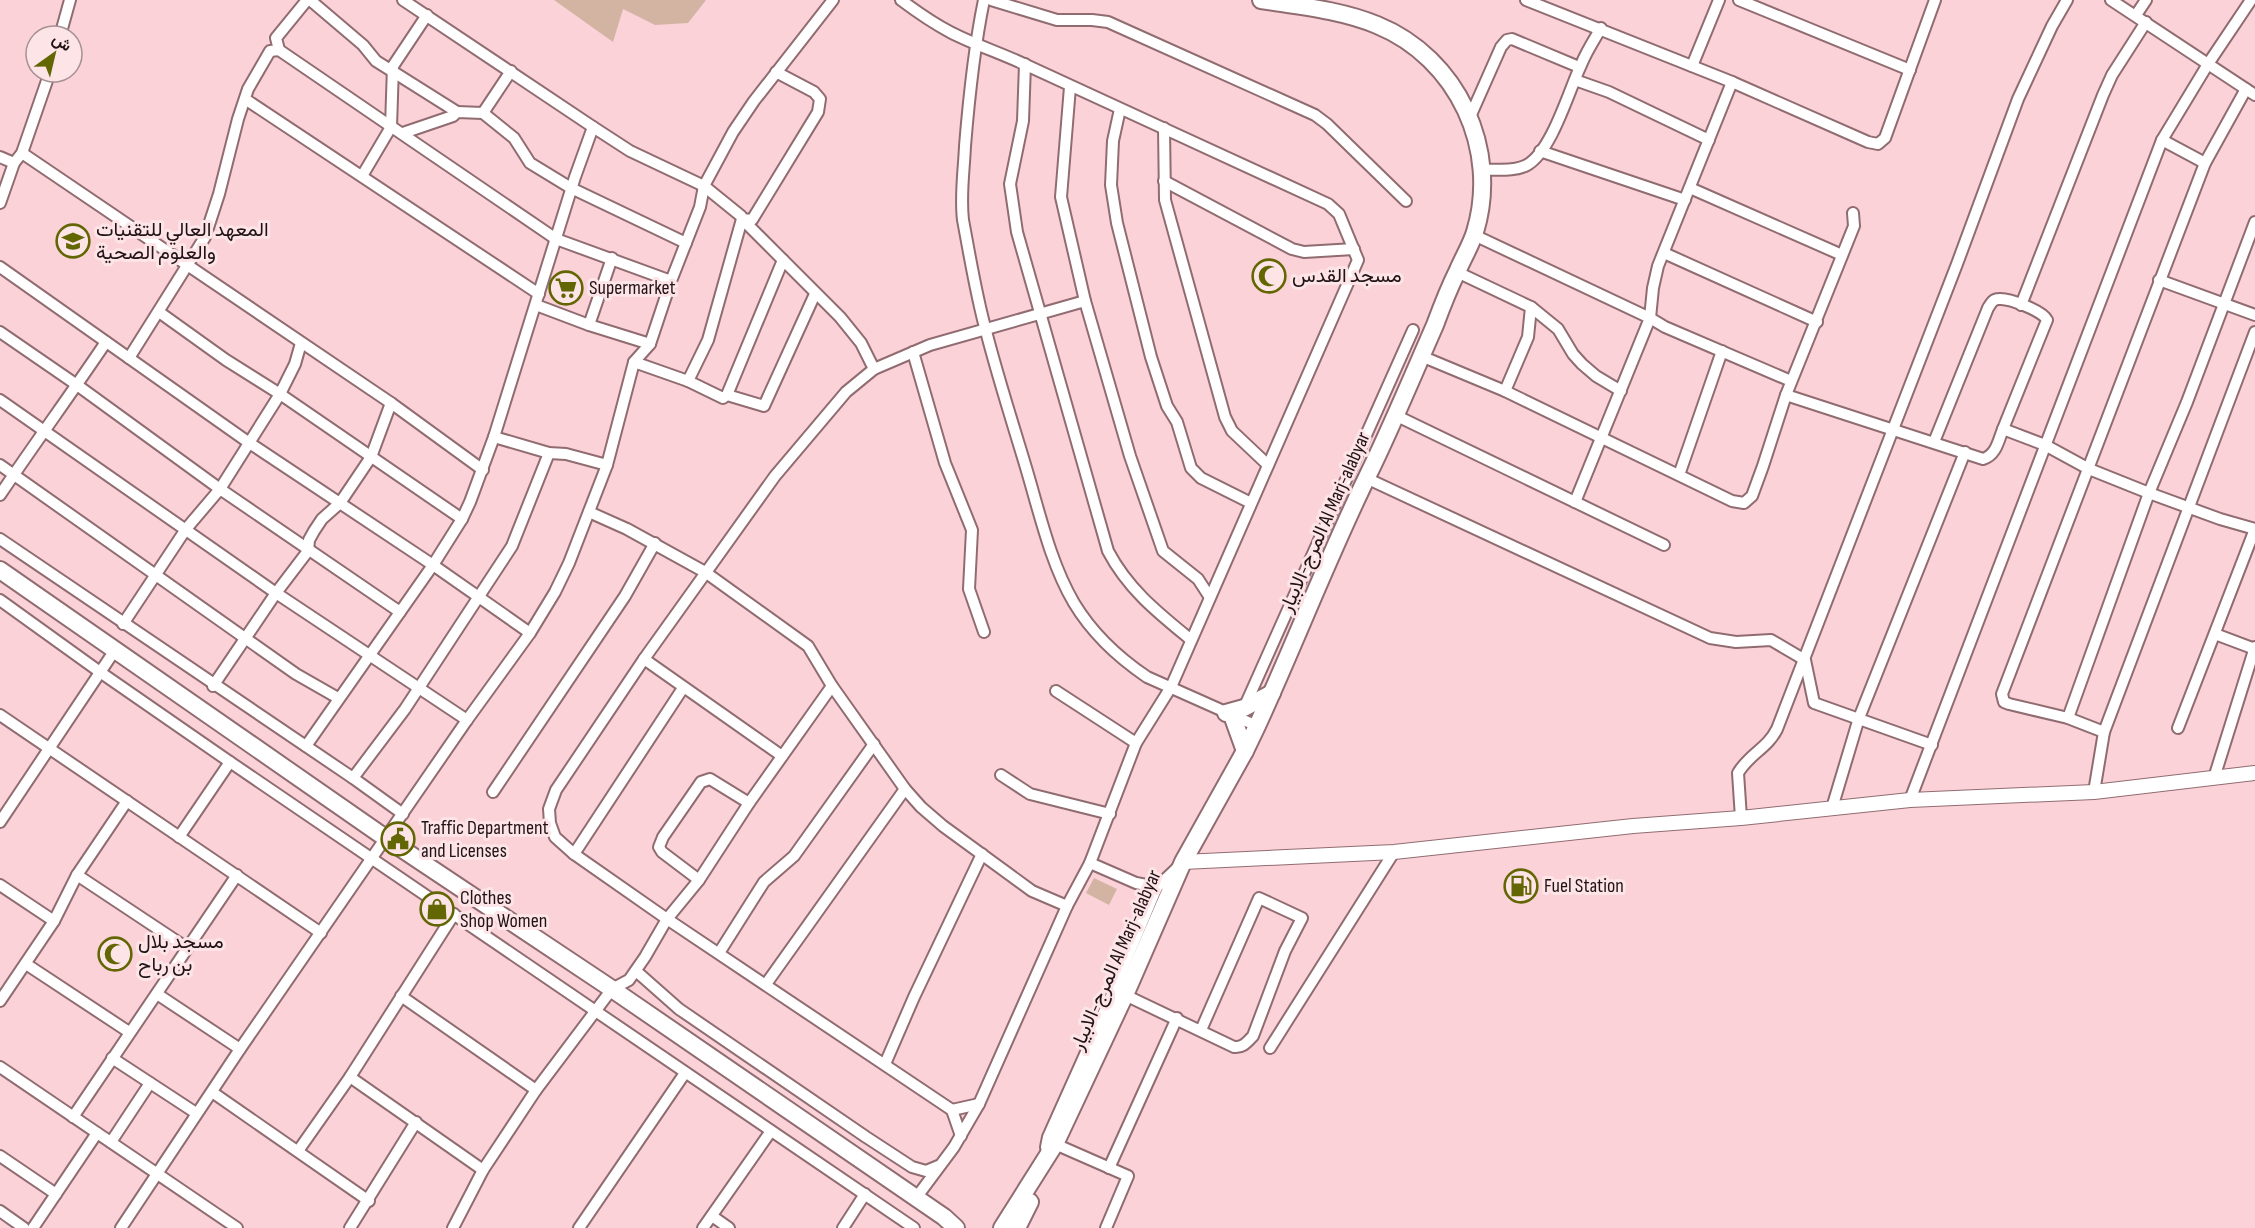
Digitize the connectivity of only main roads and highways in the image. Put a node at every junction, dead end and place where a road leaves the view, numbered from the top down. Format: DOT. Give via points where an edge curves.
graph roads {
  1 [pos="1261,0"];
  2 [pos="0,570"];
  3 [pos="1272,693"];
  4 [pos="1245,752"];
  5 [pos="950,1223"];
  6 [pos="1005,1227"];
  7 [pos="967,1228"];
  1 -- 3 [label="main road, المرج-الابيار Al Marj-alabyar" via="1352,17 1417,48 1442,71 1470,117 1477,139 1483,191 1474,235"];
  2 -- 5 [label="main road"];
  3 -- 4 [label="main road, المرج-الابيار Al Marj-alabyar"];
  3 -- 4 [label="main road" via="1234,712"];
  4 -- 6 [label="main road, المرج-الابيار Al Marj-alabyar" via="1183,862 1046,1168"];
  5 -- 7 [label="main road"];
}
